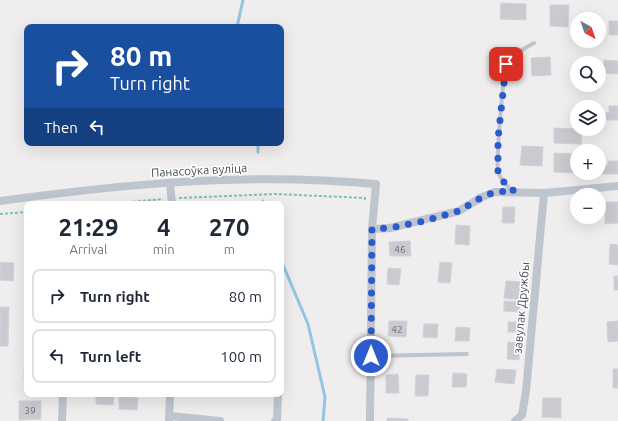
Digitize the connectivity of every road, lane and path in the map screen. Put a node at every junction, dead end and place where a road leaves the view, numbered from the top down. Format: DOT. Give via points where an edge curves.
graph roads {
  1 [pos="534,43"];
  2 [pos="170,183"];
  3 [pos="618,186"];
  4 [pos="514,191"];
  5 [pos="544,193"];
  6 [pos="0,201"];
  7 [pos="172,201"];
  8 [pos="365,206"];
  9 [pos="24,212"];
  10 [pos="0,214"];
  11 [pos="372,229"];
  12 [pos="467,354"];
  13 [pos="371,356"];
  14 [pos="63,397"];
  15 [pos="170,397"];
  16 [pos="278,397"];
  17 [pos="169,419"];
  18 [pos="62,421"];
  19 [pos="220,421"];
  20 [pos="275,421"];
  21 [pos="370,421"];
  22 [pos="515,421"];
  1 -- 4 [label="lane" via="506,64 498,139 498,171 505,184"];
  2 -- 6 [label="street, Панасоўка вуліца"];
  2 -- 7 [label="street"];
  2 -- 11 [label="street, Панасоўка вуліца" via="229,179 334,180 376,184"];
  3 -- 5 [label="street"];
  4 -- 5 [label="street"];
  4 -- 11 [label="street" via="495,192 459,211 424,221"];
  5 -- 22 [label="street, завулак Дружбы" via="526,391 522,415"];
  7 -- 8 [label="path" via="274,194 365,198"];
  9 -- 10 [label="path"];
  11 -- 13 [label="street"];
  12 -- 13 [label="lane"];
  13 -- 21 [label="street"];
  14 -- 18 [label="street"];
  15 -- 17 [label="street"];
  16 -- 20 [label="street"];
  17 -- 19 [label="street"];
}
